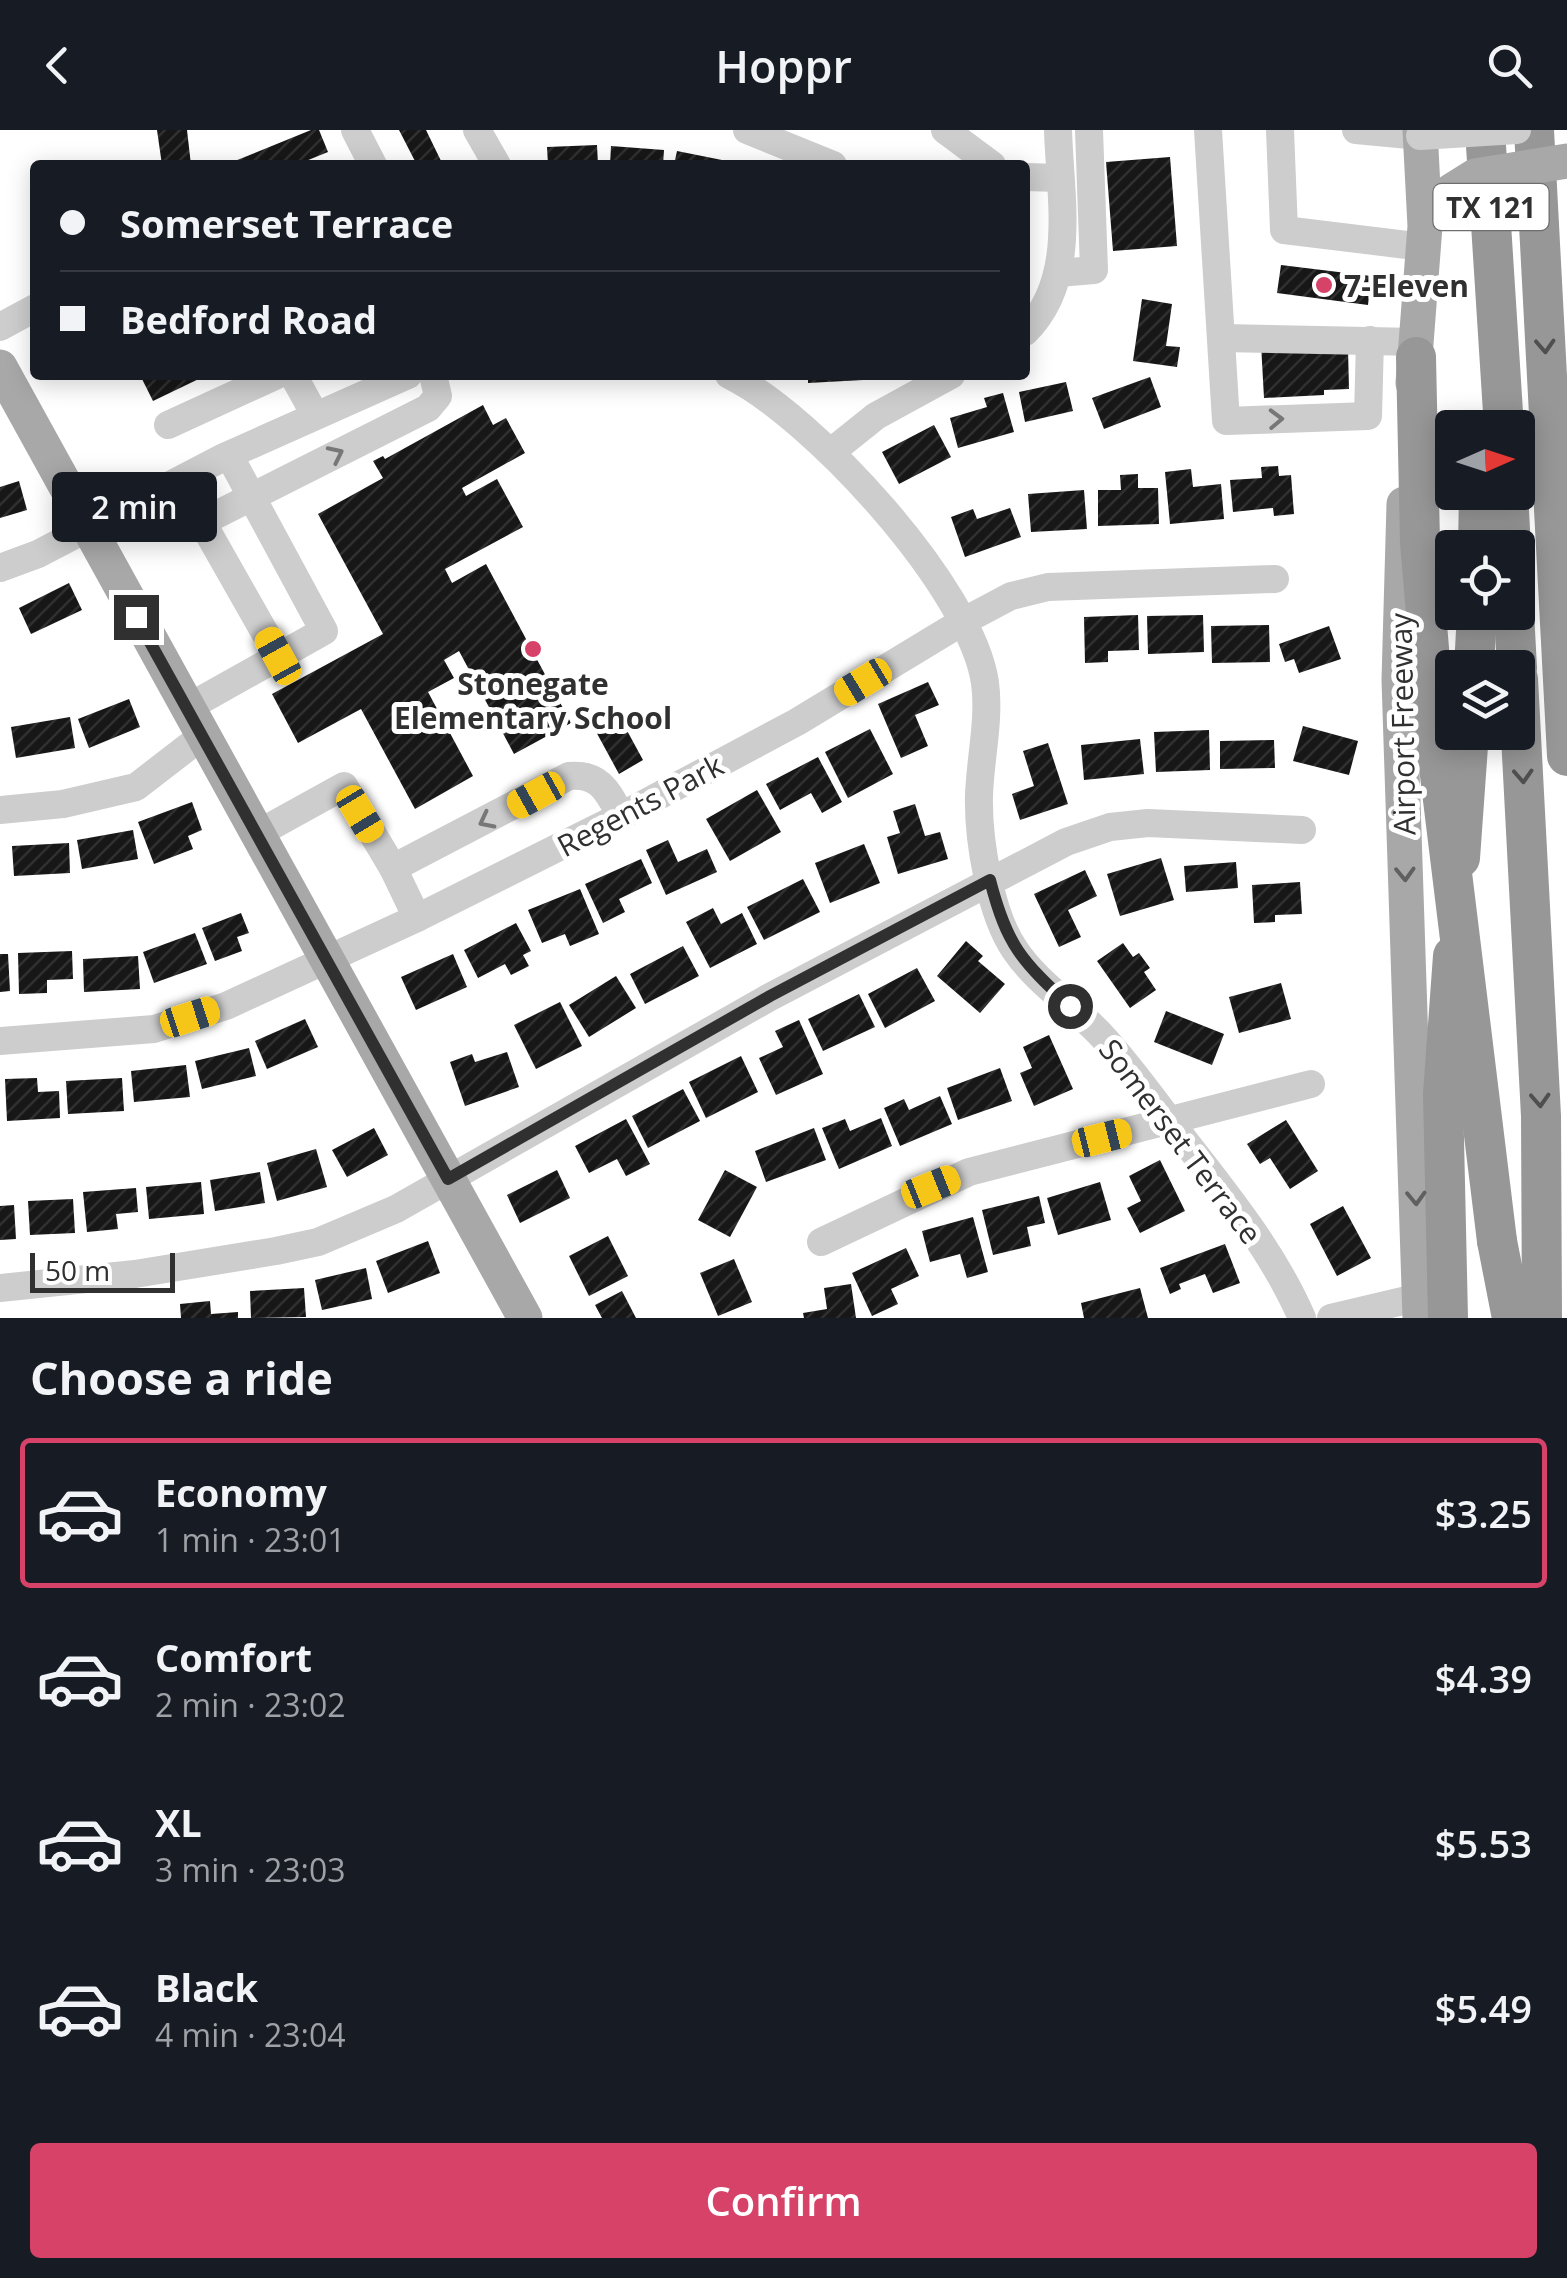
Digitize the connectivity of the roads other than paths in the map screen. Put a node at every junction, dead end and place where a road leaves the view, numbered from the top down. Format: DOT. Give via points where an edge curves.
graph roads {
  1 [pos="355,130"];
  2 [pos="477,130"];
  3 [pos="747,130"];
  4 [pos="945,130"];
  5 [pos="991,130"];
  6 [pos="1058,130"];
  7 [pos="1089,130"];
  8 [pos="1208,130"];
  9 [pos="1280,130"];
  10 [pos="1356,130"];
  11 [pos="1484,130"];
  12 [pos="1517,130"];
  13 [pos="1534,130"];
  14 [pos="1420,133"];
  15 [pos="781,136"];
  16 [pos="370,160"];
  17 [pos="494,160"];
  18 [pos="824,160"];
  19 [pos="985,160"];
  20 [pos="988,160"];
  21 [pos="1567,161"];
  22 [pos="1030,177"];
  23 [pos="1060,178"];
  24 [pos="1424,236"];
  25 [pos="1058,273"];
  26 [pos="1496,284"];
  27 [pos="30,311"];
  28 [pos="1030,323"];
  29 [pos="0,326"];
  30 [pos="1222,338"];
  31 [pos="1370,340"];
  32 [pos="1416,349"];
  33 [pos="0,368"];
  34 [pos="265,380"];
  35 [pos="296,380"];
  36 [pos="396,380"];
  37 [pos="434,380"];
  38 [pos="740,380"];
  39 [pos="943,380"];
  40 [pos="1479,410"];
  41 [pos="1503,410"];
  42 [pos="315,415"];
  43 [pos="168,426"];
  44 [pos="831,452"];
  45 [pos="228,455"];
  46 [pos="249,497"];
  47 [pos="86,526"];
  48 [pos="0,568"];
  49 [pos="1275,579"];
  50 [pos="962,622"];
  51 [pos="278,656"];
  52 [pos="195,722"];
  53 [pos="1468,750"];
  54 [pos="1522,750"];
  55 [pos="1567,756"];
  56 [pos="0,810"];
  57 [pos="621,816"];
  58 [pos="1302,830"];
  59 [pos="257,834"];
  60 [pos="392,868"];
  61 [pos="990,880"];
  62 [pos="417,918"];
  63 [pos="327,960"];
  64 [pos="0,1041"];
  65 [pos="1311,1084"];
  66 [pos="1170,1121"];
  67 [pos="448,1179"];
  68 [pos="1497,1241"];
  69 [pos="820,1242"];
  70 [pos="0,1288"];
  71 [pos="1429,1311"];
  72 [pos="525,1318"];
  73 [pos="1302,1318"];
  74 [pos="1331,1318"];
  75 [pos="1499,1318"];
  76 [pos="1512,1318"];
  77 [pos="1542,1318"];
  1 -- 16 [label="street"];
  2 -- 17 [label="street"];
  3 -- 15 [label="street"];
  4 -- 19 [label="street"];
  5 -- 20 [label="street"];
  6 -- 23 [label="street"];
  7 -- 25 [label="street" via="1094,270"];
  8 -- 30 [label="street"];
  9 -- 24 [label="street" via="1284,230"];
  10 -- 14 [label="street"];
  11 -- 26 [label="highway, TX 121"];
  12 -- 14 [label="street, bridge"];
  13 -- 55 [label="highway, one-way"];
  14 -- 24 [label="main road, Airport Freeway"];
  15 -- 18 [label="street"];
  21 -- 24 [label="main road, bridge" via="1475,176 1451,190"];
  22 -- 23 [label="street"];
  23 -- 25 [label="street"];
  24 -- 32 [label="main road, Airport Freeway"];
  25 -- 28 [label="street" via="1052,297"];
  26 -- 40 [label="highway" via="1480,346"];
  26 -- 41 [label="highway, TX 121"];
  27 -- 29 [label="street"];
  30 -- 31 [label="street"];
  30 -- 31 [label="street, one-way" via="1226,421 1368,416"];
  31 -- 32 [label="street"];
  32 -- 68 [label="highway, bridge" via="1420,542 1439,767"];
  32 -- 71 [label="main road, Airport Freeway, one-way" via="1400,542 1399,680"];
  33 -- 47 [label="main road"];
  34 -- 43 [label="street"];
  35 -- 42 [label="street"];
  36 -- 42 [label="street"];
  46 -- 37 [label="street, one-way" via="428,408 438,396"];
  38 -- 44 [label="street, Somerset Terrace"];
  39 -- 44 [label="street" via="876,416"];
  42 -- 45 [label="street"];
  44 -- 50 [label="street, Somerset Terrace" via="938,578"];
  45 -- 46 [label="street"];
  45 -- 47 [label="street"];
  46 -- 51 [label="street" via="324,631"];
  46 -- 51 [label="street" via="202,522"];
  47 -- 48 [label="street"];
  47 -- 52 [label="main road"];
  49 -- 50 [label="street, Regents Park" via="1048,587 1011,596"];
  50 -- 57 [label="street, Regents Park"];
  50 -- 61 [label="street, Somerset Terrace" via="984,680 979,798"];
  51 -- 52 [label="street"];
  52 -- 56 [label="street" via="136,787"];
  52 -- 59 [label="main road"];
  53 -- 71 [label="highway"];
  54 -- 77 [label="highway, one-way" via="1541,1116"];
  57 -- 60 [label="street, one-way" via="603,784 584,774 569,776"];
  57 -- 62 [label="street, Regents Park"];
  58 -- 61 [label="street" via="1110,827"];
  59 -- 60 [label="street" via="344,786"];
  59 -- 63 [label="main road"];
  60 -- 62 [label="street"];
  61 -- 66 [label="street, Somerset Terrace" via="1015,950 1110,1044"];
  61 -- 67 [label="street"];
  62 -- 63 [label="street, Regents Park"];
  63 -- 64 [label="street, Regents Park" via="226,1006 154,1028"];
  63 -- 67 [label="main road"];
  65 -- 66 [label="street"];
  66 -- 69 [label="street" via="969,1172"];
  66 -- 73 [label="street, Somerset Terrace" via="1240,1214"];
  67 -- 70 [label="street" via="396,1210 318,1242 135,1274"];
  67 -- 72 [label="main road"];
  68 -- 75 [label="highway"];
  68 -- 76 [label="highway"];
  71 -- 74 [label="street"];
}
